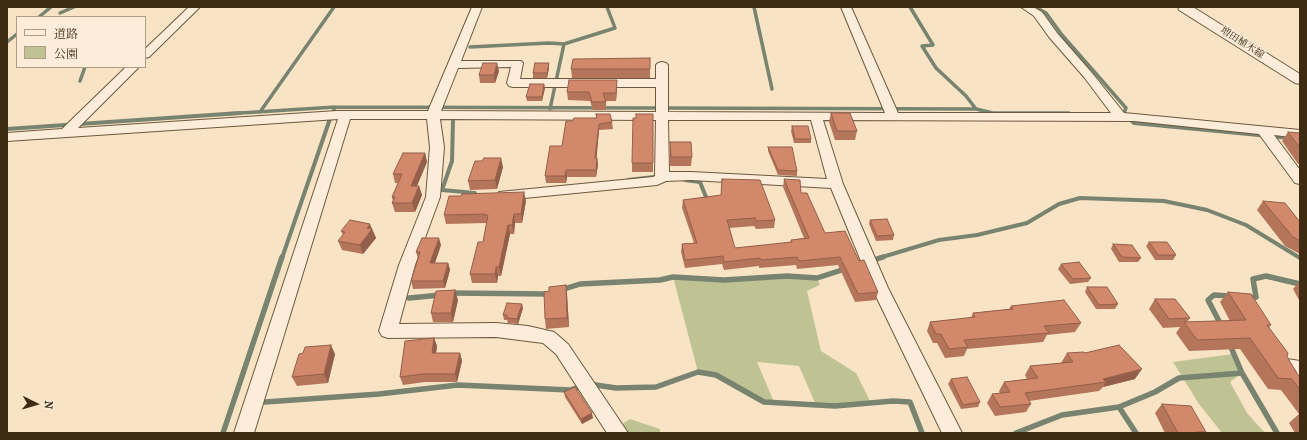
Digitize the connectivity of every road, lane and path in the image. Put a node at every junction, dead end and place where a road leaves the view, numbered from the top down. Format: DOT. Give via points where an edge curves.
graph roads {
  1 [pos="195,7"];
  2 [pos="477,7"];
  3 [pos="846,7"];
  4 [pos="1026,7"];
  5 [pos="1184,7"];
  6 [pos="146,54"];
  7 [pos="453,65"];
  8 [pos="662,65"];
  9 [pos="132,68"];
  10 [pos="1300,80"];
  11 [pos="662,82"];
  12 [pos="663,111"];
  13 [pos="891,111"];
  14 [pos="435,112"];
  15 [pos="337,115"];
  16 [pos="1122,116"];
  17 [pos="816,117"];
  18 [pos="66,133"];
  19 [pos="1267,134"];
  20 [pos="1300,134"];
  21 [pos="7,137"];
  22 [pos="659,179"];
  23 [pos="1300,180"];
  24 [pos="836,184"];
  25 [pos="487,195"];
  26 [pos="1300,369"];
  27 [pos="1300,386"];
  28 [pos="244,433"];
  29 [pos="618,433"];
  30 [pos="952,433"];
  1 -- 6 [label="street"];
  2 -- 7 [label="street"];
  3 -- 13 [label="street"];
  4 -- 16 [label="street" via="1038,14 1053,36 1076,59"];
  5 -- 10 [label="street, 増田植木線"];
  7 -- 11 [label="street" via="517,63 513,83"];
  7 -- 14 [label="street"];
  8 -- 11 [label="street"];
  9 -- 18 [label="street"];
  11 -- 12 [label="street"];
  12 -- 14 [label="street"];
  12 -- 17 [label="street"];
  12 -- 22 [label="street"];
  13 -- 16 [label="street"];
  13 -- 17 [label="street"];
  14 -- 15 [label="street"];
  14 -- 29 [label="street" via="441,196 407,265 388,330 496,330 548,337 562,349"];
  15 -- 18 [label="street"];
  15 -- 28 [label="street"];
  16 -- 19 [label="street"];
  17 -- 24 [label="street"];
  18 -- 21 [label="street"];
  19 -- 20 [label="street"];
  19 -- 23 [label="street"];
  22 -- 24 [label="street" via="691,176"];
  22 -- 25 [label="street" via="518,195"];
  24 -- 30 [label="street" via="870,263"];
  26 -- 27 [label="street" via="1286,367"];
}
